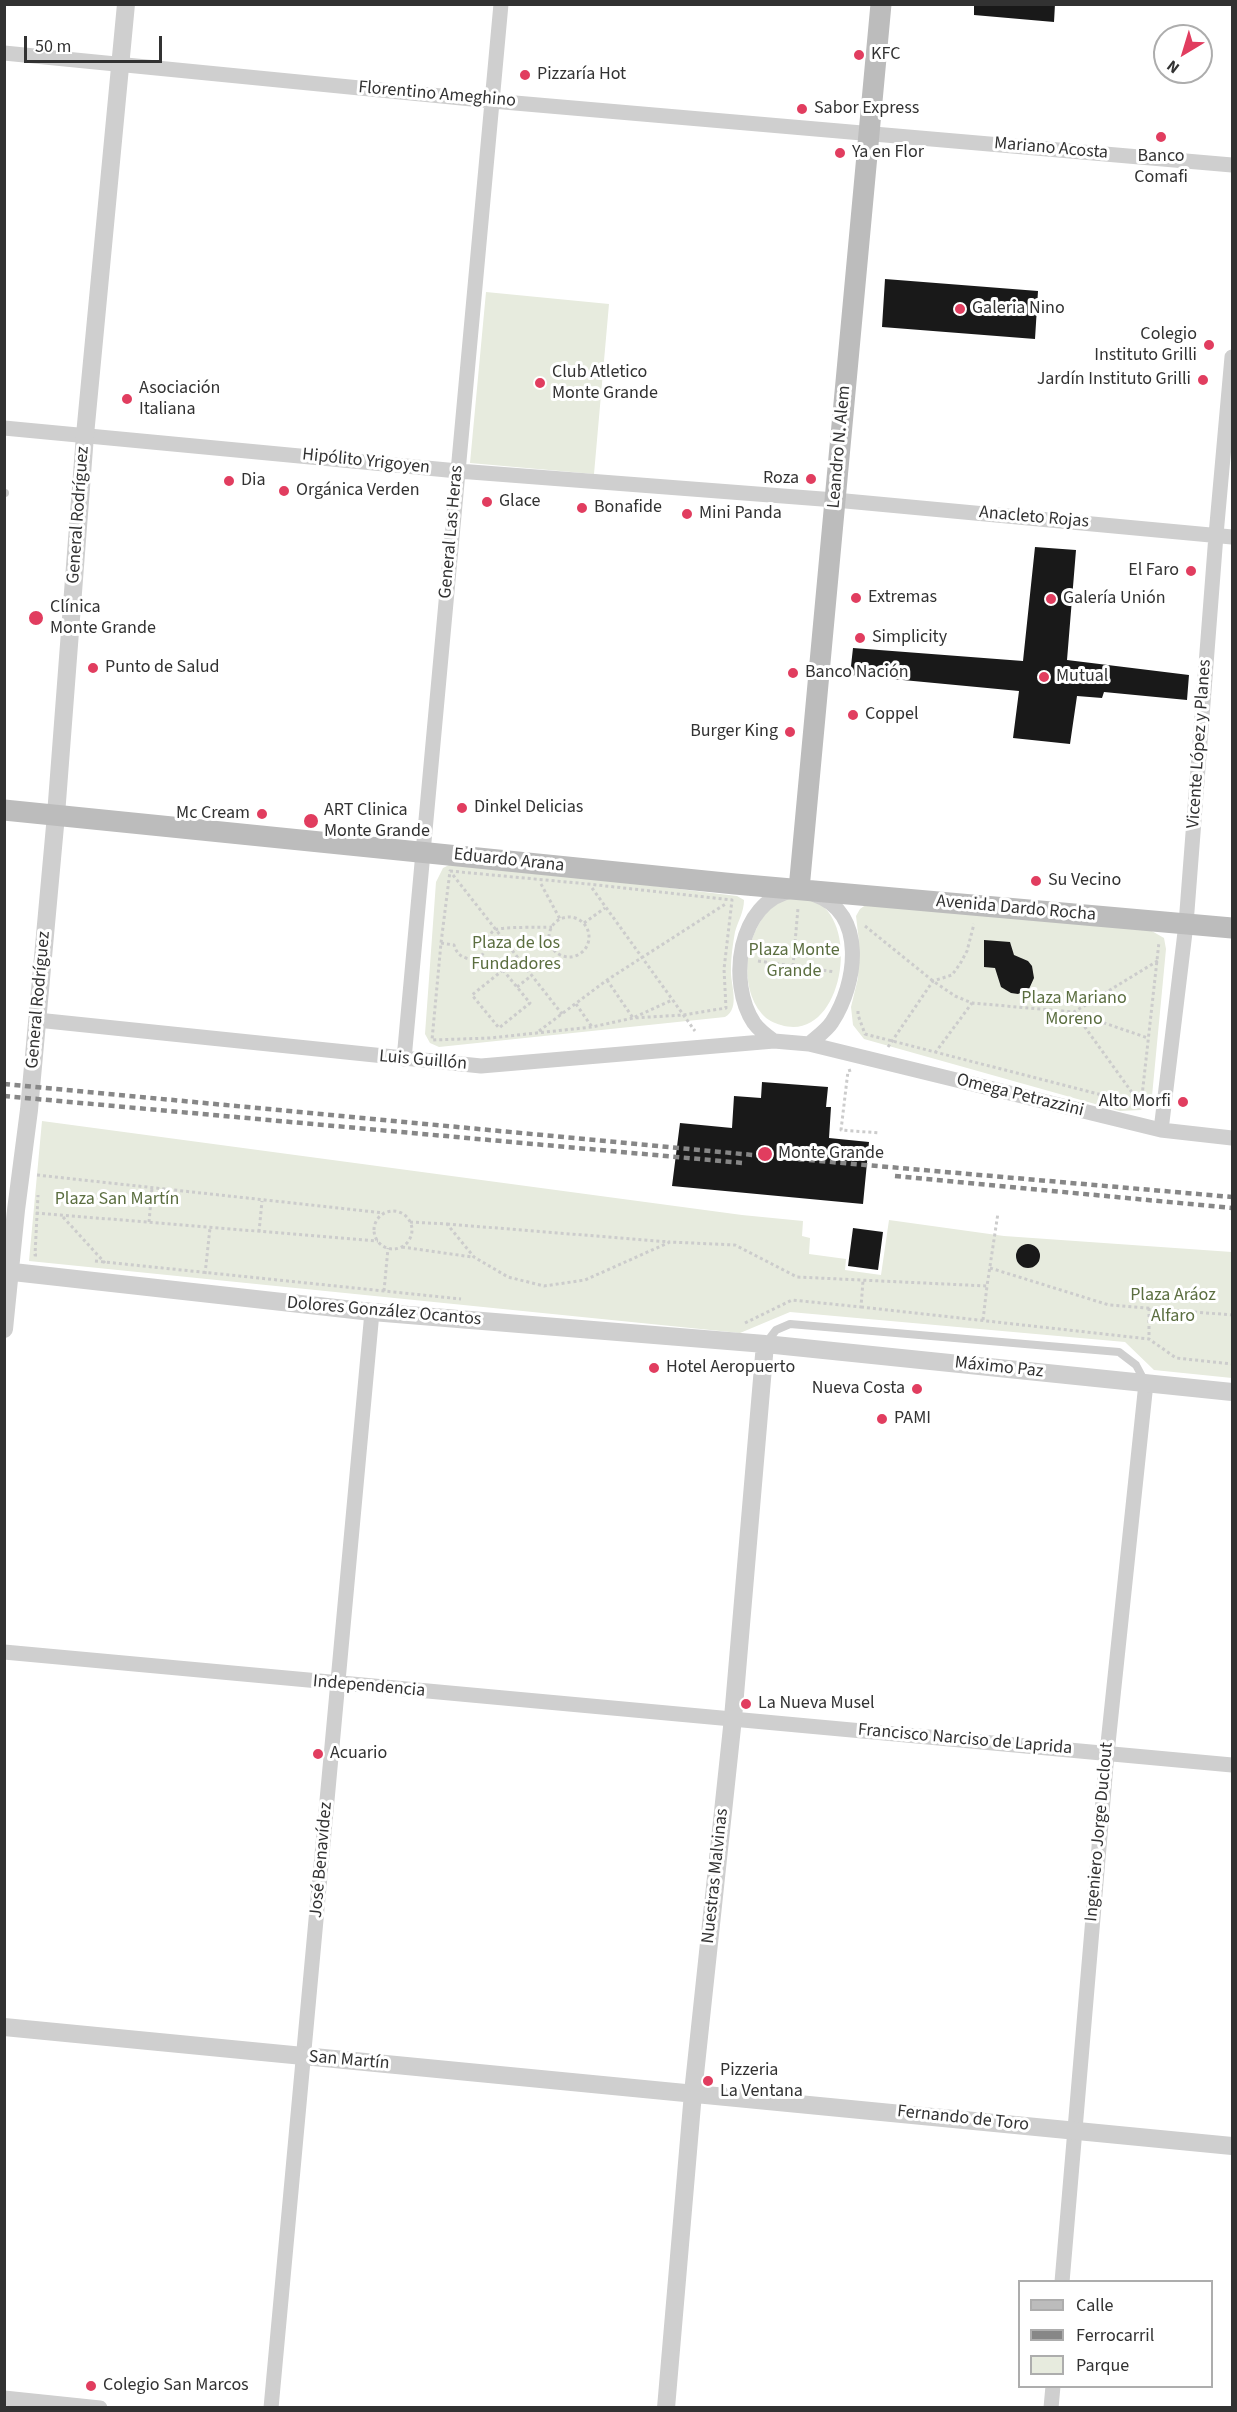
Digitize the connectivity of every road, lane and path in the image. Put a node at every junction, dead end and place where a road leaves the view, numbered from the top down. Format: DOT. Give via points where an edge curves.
graph roads {
  1 [pos="126,4"];
  2 [pos="501,4"];
  3 [pos="881,4"];
  4 [pos="4,53"];
  5 [pos="121,64"];
  6 [pos="492,101"];
  7 [pos="869,132"];
  8 [pos="1233,165"];
  9 [pos="1233,357"];
  10 [pos="4,428"];
  11 [pos="85,435"];
  12 [pos="458,471"];
  13 [pos="835,500"];
  14 [pos="1216,535"];
  15 [pos="1233,537"];
  16 [pos="4,810"];
  17 [pos="56,815"];
  18 [pos="423,853"];
  19 [pos="450,872"];
  20 [pos="538,879"];
  21 [pos="588,884"];
  22 [pos="734,892"];
  23 [pos="799,895"];
  24 [pos="606,908"];
  25 [pos="864,916"];
  26 [pos="560,919"];
  27 [pos="974,922"];
  28 [pos="584,923"];
  29 [pos="1186,924"];
  30 [pos="864,926"];
  31 [pos="552,927"];
  32 [pos="1233,928"];
  33 [pos="496,930"];
  34 [pos="864,937"];
  35 [pos="1149,941"];
  36 [pos="441,943"];
  37 [pos="641,958"];
  38 [pos="1159,960"];
  39 [pos="753,961"];
  40 [pos="837,962"];
  41 [pos="793,966"];
  42 [pos="836,972"];
  43 [pos="531,976"];
  44 [pos="835,978"];
  45 [pos="607,980"];
  46 [pos="933,981"];
  47 [pos="517,987"];
  48 [pos="672,1000"];
  49 [pos="972,1003"];
  50 [pos="576,1004"];
  51 [pos="859,1004"];
  52 [pos="1074,1012"];
  53 [pos="562,1014"];
  54 [pos="682,1015"];
  55 [pos="633,1018"];
  56 [pos="37,1020"];
  57 [pos="592,1026"];
  58 [pos="537,1033"];
  59 [pos="1148,1038"];
  60 [pos="774,1041"];
  61 [pos="894,1041"];
  62 [pos="810,1044"];
  63 [pos="710,1048"];
  64 [pos="935,1053"];
  65 [pos="404,1059"];
  66 [pos="876,1061"];
  67 [pos="1141,1105"];
  68 [pos="1161,1130"];
  69 [pos="880,1133"];
  70 [pos="1233,1137"];
  71 [pos="41,1166"];
  72 [pos="20,1172"];
  73 [pos="40,1176"];
  74 [pos="152,1188"];
  75 [pos="262,1200"];
  76 [pos="16,1210"];
  77 [pos="36,1213"];
  78 [pos="384,1213"];
  79 [pos="998,1213"];
  80 [pos="61,1215"];
  81 [pos="410,1221"];
  82 [pos="149,1222"];
  83 [pos="447,1224"];
  84 [pos="210,1228"];
  85 [pos="259,1232"];
  86 [pos="378,1241"];
  87 [pos="670,1242"];
  88 [pos="401,1247"];
  89 [pos="388,1248"];
  90 [pos="46,1256"];
  91 [pos="474,1257"];
  92 [pos="93,1261"];
  93 [pos="104,1262"];
  94 [pos="990,1268"];
  95 [pos="8,1271"];
  96 [pos="206,1273"];
  97 [pos="863,1281"];
  98 [pos="126,1285"];
  99 [pos="987,1286"];
  100 [pos="384,1292"];
  101 [pos="204,1294"];
  102 [pos="465,1300"];
  103 [pos="861,1307"];
  104 [pos="1149,1308"];
  105 [pos="372,1312"];
  106 [pos="1233,1315"];
  107 [pos="983,1320"];
  108 [pos="740,1326"];
  109 [pos="4,1329"];
  110 [pos="1149,1339"];
  111 [pos="765,1344"];
  112 [pos="1233,1364"];
  113 [pos="1146,1383"];
  114 [pos="1233,1392"];
  115 [pos="4,1652"];
  116 [pos="338,1684"];
  117 [pos="733,1718"];
  118 [pos="1107,1753"];
  119 [pos="1233,1765"];
  120 [pos="4,2027"];
  121 [pos="304,2056"];
  122 [pos="693,2093"];
  123 [pos="1075,2130"];
  124 [pos="1233,2146"];
  125 [pos="1062,2280"];
  126 [pos="1053,2388"];
  127 [pos="4,2398"];
  128 [pos="100,2408"];
  129 [pos="271,2408"];
  130 [pos="666,2408"];
  131 [pos="1051,2408"];
  1 -- 5 [label="street, General Rodríguez"];
  2 -- 6 [label="street, General Las Heras"];
  3 -- 7 [label="main road, Leandro N. Alem"];
  4 -- 5 [label="street, Florentino Ameghino"];
  5 -- 6 [label="street, Florentino Ameghino"];
  5 -- 11 [label="street, General Rodríguez"];
  6 -- 7 [label="street, Florentino Ameghino"];
  6 -- 12 [label="street, General Las Heras"];
  7 -- 8 [label="street, Mariano Acosta"];
  7 -- 13 [label="main road, Leandro N. Alem"];
  9 -- 14 [label="street, Vicente López y Planes"];
  10 -- 11 [label="street, Hipólito Yrigoyen"];
  11 -- 12 [label="street, Hipólito Yrigoyen"];
  11 -- 17 [label="street, General Rodríguez"];
  12 -- 13 [label="street, Hipólito Yrigoyen"];
  12 -- 18 [label="street, General Las Heras"];
  13 -- 14 [label="street, Anacleto Rojas"];
  13 -- 23 [label="main road, Leandro N. Alem"];
  14 -- 15 [label="street, Anacleto Rojas"];
  14 -- 29 [label="street, Vicente López y Planes"];
  16 -- 17 [label="main road, Eduardo Arana"];
  17 -- 18 [label="main road, Eduardo Arana"];
  17 -- 56 [label="street, General Rodríguez"];
  18 -- 22 [label="main road, Eduardo Arana"];
  18 -- 65 [label="street, General Las Heras"];
  19 -- 20 [label="path"];
  19 -- 33 [label="path"];
  19 -- 36 [label="path"];
  20 -- 21 [label="path"];
  20 -- 26 [label="path"];
  21 -- 22 [label="path"];
  21 -- 24 [label="path"];
  22 -- 23 [label="main road, Eduardo Arana"];
  22 -- 37 [label="path"];
  22 -- 54 [label="path" via="724,969 726,1008"];
  23 -- 29 [label="main road, Avenida Dardo Rocha"];
  23 -- 41 [label="path"];
  23 -- 60 [label="street" via="782,893 762,906 750,926 740,961 746,1005 754,1023"];
  23 -- 62 [label="street" via="826,898 842,914 852,950 849,986 841,1006 831,1024"];
  24 -- 28 [label="path"];
  24 -- 37 [label="path"];
  25 -- 30 [label="path"];
  26 -- 28 [label="path" via="573,917"];
  26 -- 31 [label="path"];
  27 -- 46 [label="path" via="960,964 952,975"];
  28 -- 31 [label="path" via="590,936 588,943 574,956 561,954 552,946"];
  29 -- 32 [label="main road, Avenida Dardo Rocha"];
  29 -- 68 [label="street, Vicente López y Planes"];
  30 -- 34 [label="path"];
  30 -- 46 [label="path"];
  31 -- 33 [label="path"];
  33 -- 36 [label="path" via="488,937 487,948 475,958 464,958 454,945"];
  33 -- 43 [label="path"];
  35 -- 38 [label="path" via="1160,942"];
  36 -- 58 [label="path" via="432,1040"];
  37 -- 45 [label="path"];
  37 -- 48 [label="path"];
  38 -- 52 [label="path"];
  38 -- 59 [label="path"];
  39 -- 41 [label="path"];
  40 -- 42 [label="path"];
  41 -- 42 [label="path"];
  42 -- 44 [label="path"];
  43 -- 47 [label="path"];
  43 -- 53 [label="path"];
  45 -- 50 [label="path"];
  45 -- 55 [label="path"];
  46 -- 49 [label="path"];
  46 -- 61 [label="path"];
  47 -- 47 [label="path" via="503,969 472,994 499,1028 530,1003"];
  48 -- 54 [label="path"];
  48 -- 55 [label="path"];
  49 -- 52 [label="path"];
  49 -- 64 [label="path"];
  50 -- 53 [label="path"];
  50 -- 57 [label="path"];
  51 -- 61 [label="path" via="858,1015 866,1034"];
  52 -- 59 [label="path"];
  52 -- 67 [label="path"];
  53 -- 58 [label="path"];
  54 -- 55 [label="path"];
  54 -- 63 [label="path"];
  55 -- 57 [label="path"];
  56 -- 65 [label="street, Luis Guillón"];
  56 -- 72 [label="street, General Rodríguez"];
  57 -- 58 [label="path"];
  59 -- 67 [label="path"];
  60 -- 62 [label="street, Luis Guillón"];
  60 -- 63 [label="street, Luis Guillón"];
  61 -- 64 [label="path"];
  61 -- 66 [label="path"];
  62 -- 66 [label="street, Omega Petrazzini"];
  63 -- 65 [label="street, Luis Guillón" via="481,1066"];
  64 -- 67 [label="path"];
  66 -- 68 [label="street, Omega Petrazzini"];
  66 -- 69 [label="path" via="848,1071 841,1130"];
  68 -- 70 [label="street, Omega Petrazzini"];
  71 -- 73 [label="path"];
  72 -- 73 [label="path"];
  72 -- 76 [label="street, General Rodríguez"];
  73 -- 74 [label="path"];
  73 -- 77 [label="path"];
  74 -- 75 [label="path"];
  74 -- 82 [label="path"];
  75 -- 78 [label="path"];
  75 -- 85 [label="path"];
  76 -- 77 [label="path"];
  76 -- 95 [label="street, General Rodríguez"];
  77 -- 80 [label="path"];
  77 -- 90 [label="path" via="35,1255"];
  78 -- 81 [label="path" via="402,1213"];
  78 -- 86 [label="path" via="378,1216 374,1229"];
  79 -- 94 [label="path"];
  80 -- 82 [label="path"];
  80 -- 93 [label="path"];
  81 -- 83 [label="path"];
  81 -- 88 [label="path" via="410,1239"];
  82 -- 84 [label="path"];
  83 -- 87 [label="path"];
  83 -- 91 [label="path"];
  84 -- 85 [label="path"];
  84 -- 96 [label="path"];
  85 -- 86 [label="path"];
  86 -- 89 [label="path"];
  87 -- 91 [label="path" via="585,1280 544,1286 508,1277"];
  87 -- 97 [label="path" via="735,1245 797,1277"];
  88 -- 89 [label="path"];
  88 -- 91 [label="path"];
  89 -- 100 [label="path"];
  92 -- 93 [label="path"];
  93 -- 96 [label="path"];
  93 -- 98 [label="path"];
  94 -- 99 [label="path"];
  94 -- 104 [label="path" via="1109,1305"];
  95 -- 98 [label="street, Dolores González Ocantos"];
  95 -- 109 [label="street, General Rodríguez"];
  96 -- 100 [label="path"];
  96 -- 101 [label="path"];
  97 -- 99 [label="path"];
  97 -- 103 [label="path"];
  98 -- 101 [label="street, Dolores González Ocantos"];
  99 -- 107 [label="path"];
  100 -- 102 [label="path"];
  101 -- 105 [label="street, Dolores González Ocantos"];
  103 -- 107 [label="path"];
  103 -- 108 [label="path" via="792,1300"];
  104 -- 106 [label="path"];
  104 -- 110 [label="path"];
  105 -- 111 [label="street, Dolores González Ocantos"];
  105 -- 116 [label="street, José Benavídez"];
  107 -- 110 [label="path"];
  110 -- 112 [label="path" via="1176,1358"];
  111 -- 113 [label="street, Máximo Paz"];
  111 -- 113 [label="lane" via="776,1330 790,1324 1119,1352 1136,1365"];
  111 -- 117 [label="street, Nuestras Malvinas"];
  113 -- 114 [label="street, Máximo Paz"];
  113 -- 118 [label="street, Ingeniero Jorge Duclout"];
  115 -- 116 [label="street, Independencia"];
  116 -- 117 [label="street, Independencia"];
  116 -- 121 [label="street, José Benavídez"];
  117 -- 118 [label="street, Francisco Narciso de Laprida"];
  117 -- 122 [label="street, Nuestras Malvinas"];
  118 -- 119 [label="street, Francisco Narciso de Laprida"];
  118 -- 123 [label="street, Ingeniero Jorge Duclout"];
  120 -- 121 [label="street, San Martín"];
  121 -- 122 [label="street, San Martín"];
  121 -- 129 [label="street, José Benavídez"];
  122 -- 123 [label="street, Fernando de Toro"];
  122 -- 130 [label="street, Nuestras Malvinas"];
  123 -- 124 [label="street, Fernando de Toro"];
  123 -- 125 [label="street, Ingeniero Jorge Duclout"];
  126 -- 131 [label="street"];
  127 -- 128 [label="street"];
}
